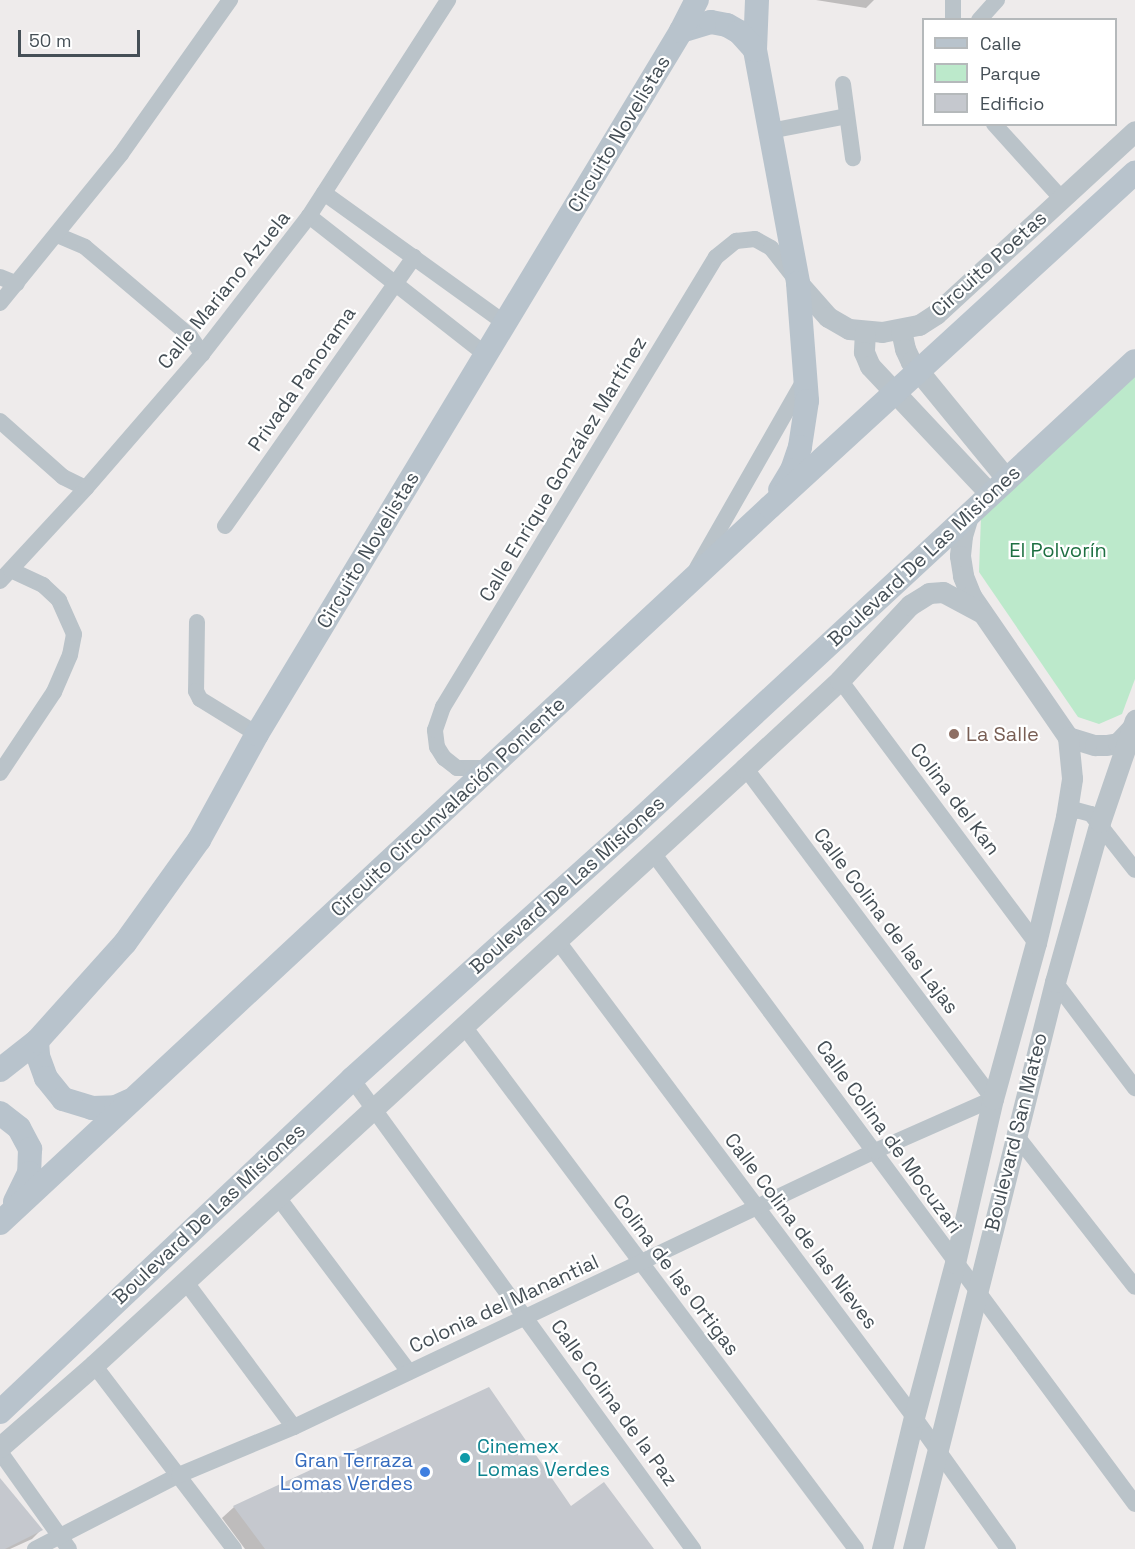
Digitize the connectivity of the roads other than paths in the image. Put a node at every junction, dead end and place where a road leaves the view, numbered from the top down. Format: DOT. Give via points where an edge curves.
graph roads {
  1 [pos="230,0"];
  2 [pos="448,0"];
  3 [pos="697,0"];
  4 [pos="757,0"];
  5 [pos="953,0"];
  6 [pos="997,0"];
  7 [pos="953,18"];
  8 [pos="982,18"];
  9 [pos="681,31"];
  10 [pos="755,50"];
  11 [pos="843,84"];
  12 [pos="847,116"];
  13 [pos="996,126"];
  14 [pos="1135,130"];
  15 [pos="770,131"];
  16 [pos="853,158"];
  17 [pos="1135,173"];
  18 [pos="324,193"];
  19 [pos="1062,199"];
  20 [pos="309,216"];
  21 [pos="57,235"];
  22 [pos="414,257"];
  23 [pos="0,277"];
  24 [pos="798,283"];
  25 [pos="17,284"];
  26 [pos="395,284"];
  27 [pos="0,303"];
  28 [pos="505,323"];
  29 [pos="901,330"];
  30 [pos="865,332"];
  31 [pos="202,354"];
  32 [pos="486,355"];
  33 [pos="1135,361"];
  34 [pos="918,371"];
  35 [pos="806,376"];
  36 [pos="897,392"];
  37 [pos="0,421"];
  38 [pos="998,486"];
  39 [pos="86,488"];
  40 [pos="770,507"];
  41 [pos="968,516"];
  42 [pos="225,526"];
  43 [pos="5,575"];
  44 [pos="687,584"];
  45 [pos="982,613"];
  46 [pos="197,622"];
  47 [pos="840,680"];
  48 [pos="1133,724"];
  49 [pos="257,734"];
  50 [pos="1068,737"];
  51 [pos="489,768"];
  52 [pos="745,768"];
  53 [pos="0,773"];
  54 [pos="1066,817"];
  55 [pos="1100,822"];
  56 [pos="653,853"];
  57 [pos="1135,870"];
  58 [pos="557,940"];
  59 [pos="1036,942"];
  60 [pos="1055,982"];
  61 [pos="463,1025"];
  62 [pos="37,1041"];
  63 [pos="0,1070"];
  64 [pos="352,1079"];
  65 [pos="1135,1088"];
  66 [pos="137,1097"];
  67 [pos="993,1099"];
  68 [pos="373,1107"];
  69 [pos="0,1113"];
  70 [pos="1015,1134"];
  71 [pos="875,1151"];
  72 [pos="277,1196"];
  73 [pos="758,1208"];
  74 [pos="3,1220"];
  75 [pos="641,1263"];
  76 [pos="955,1263"];
  77 [pos="185,1281"];
  78 [pos="1135,1287"];
  79 [pos="977,1291"];
  80 [pos="526,1315"];
  81 [pos="94,1365"];
  82 [pos="409,1372"];
  83 [pos="0,1412"];
  84 [pos="914,1417"];
  85 [pos="294,1426"];
  86 [pos="0,1447"];
  87 [pos="938,1451"];
  88 [pos="0,1452"];
  89 [pos="179,1475"];
  90 [pos="1135,1504"];
  91 [pos="64,1543"];
  92 [pos="34,1549"];
  93 [pos="234,1549"];
  94 [pos="693,1549"];
  95 [pos="856,1549"];
  96 [pos="882,1549"];
  97 [pos="913,1549"];
  98 [pos="1008,1549"];
  1 -- 21 [label="street" via="121,154"];
  2 -- 18 [label="street, Calle Mariano Azuela"];
  3 -- 9 [label="main road, Circuito Novelistas"];
  4 -- 10 [label="main road"];
  5 -- 7 [label="street"];
  6 -- 8 [label="street"];
  9 -- 10 [label="main road" via="711,22 727,25"];
  9 -- 28 [label="main road, Circuito Novelistas"];
  10 -- 15 [label="main road"];
  11 -- 12 [label="street"];
  12 -- 15 [label="street"];
  12 -- 16 [label="street"];
  13 -- 19 [label="street"];
  14 -- 19 [label="street, Circuito Poetas"];
  15 -- 24 [label="main road"];
  17 -- 34 [label="main road, Circuito Circunvalación Poniente"];
  18 -- 20 [label="street, Calle Mariano Azuela"];
  18 -- 22 [label="street"];
  19 -- 29 [label="street, Circuito Poetas" via="936,314"];
  20 -- 26 [label="street"];
  20 -- 31 [label="street, Calle Mariano Azuela"];
  21 -- 25 [label="street"];
  21 -- 31 [label="street" via="85,247 190,336"];
  22 -- 26 [label="street, Privada Panorama"];
  22 -- 28 [label="street"];
  23 -- 25 [label="street"];
  24 -- 30 [label="street, Circuito Poetas" via="828,317 849,329"];
  24 -- 35 [label="main road"];
  24 -- 51 [label="street, Calle Enrique González Martínez" via="771,248 755,239 736,241 716,257 443,707 435,730 437,747 444,758 457,768"];
  25 -- 27 [label="street"];
  26 -- 32 [label="street"];
  26 -- 42 [label="street, Privada Panorama"];
  28 -- 32 [label="main road, Circuito Novelistas"];
  29 -- 30 [label="street, Circuito Poetas"];
  29 -- 34 [label="street" via="905,349"];
  30 -- 36 [label="street" via="864,352 870,366"];
  31 -- 39 [label="street, Calle Mariano Azuela"];
  32 -- 49 [label="main road, Circuito Novelistas"];
  33 -- 38 [label="main road, Boulevard De Las Misiones"];
  34 -- 36 [label="main road, Circuito Circunvalación Poniente"];
  34 -- 38 [label="street"];
  35 -- 40 [label="main road" via="807,401 800,447 792,470"];
  35 -- 44 [label="street"];
  36 -- 38 [label="street"];
  36 -- 40 [label="main road, Circuito Circunvalación Poniente"];
  37 -- 39 [label="street" via="63,477"];
  38 -- 41 [label="main road, Boulevard De Las Misiones"];
  39 -- 43 [label="street, Calle Mariano Azuela"];
  40 -- 44 [label="main road, Circuito Circunvalación Poniente"];
  41 -- 45 [label="street" via="960,556 963,576"];
  41 -- 64 [label="main road, Boulevard De Las Misiones"];
  43 -- 53 [label="street" via="43,585 59,600 74,634 70,655 54,692"];
  44 -- 51 [label="main road, Circuito Circunvalación Poniente"];
  45 -- 47 [label="street, Boulevard De Las Misiones" via="953,595 929,593 910,605"];
  45 -- 50 [label="street"];
  46 -- 49 [label="street" via="196,692 200,699"];
  47 -- 52 [label="street, Boulevard De Las Misiones"];
  47 -- 59 [label="street, Colina del Kan"];
  48 -- 50 [label="street" via="1118,743 1095,745"];
  48 -- 55 [label="street, Boulevard San Mateo"];
  49 -- 62 [label="main road, Circuito Novelistas" via="199,840 125,943"];
  50 -- 54 [label="street, Boulevard San Mateo" via="1072,778"];
  51 -- 66 [label="main road, Circuito Circunvalación Poniente"];
  52 -- 56 [label="street, Boulevard De Las Misiones"];
  52 -- 67 [label="street, Calle Colina de las Lajas"];
  54 -- 55 [label="street" via="1083,810"];
  54 -- 59 [label="street, Boulevard San Mateo"];
  55 -- 57 [label="street"];
  55 -- 60 [label="street, Boulevard San Mateo"];
  56 -- 58 [label="street, Boulevard De Las Misiones"];
  56 -- 71 [label="street, Calle Colina de Mocuzari"];
  58 -- 61 [label="street, Boulevard De Las Misiones"];
  58 -- 73 [label="street, Calle Colina de las Nieves"];
  59 -- 67 [label="street, Boulevard San Mateo"];
  60 -- 65 [label="street"];
  60 -- 70 [label="street, Boulevard San Mateo"];
  61 -- 68 [label="street, Boulevard De Las Misiones"];
  61 -- 75 [label="street, Colina de las Ortigas"];
  62 -- 63 [label="main road, Circuito Novelistas"];
  62 -- 66 [label="main road" via="46,1078 63,1099 82,1107 104,1109"];
  64 -- 68 [label="street, Calle Colina de la Paz"];
  64 -- 83 [label="main road, Boulevard De Las Misiones"];
  66 -- 74 [label="main road, Circuito Circunvalación Poniente"];
  67 -- 71 [label="street, Colonia del Manantial"];
  67 -- 76 [label="street, Boulevard San Mateo"];
  68 -- 72 [label="street, Boulevard De Las Misiones"];
  68 -- 80 [label="street, Calle Colina de la Paz"];
  69 -- 74 [label="main road" via="19,1128 30,1149 29,1173"];
  70 -- 78 [label="street"];
  70 -- 79 [label="street, Boulevard San Mateo"];
  71 -- 73 [label="street, Colonia del Manantial"];
  71 -- 76 [label="street, Calle Colina de Mocuzari"];
  72 -- 77 [label="street, Boulevard De Las Misiones"];
  72 -- 82 [label="street"];
  73 -- 75 [label="street, Colonia del Manantial"];
  73 -- 84 [label="street, Calle Colina de las Nieves"];
  75 -- 80 [label="street, Colonia del Manantial"];
  75 -- 95 [label="street, Colina de las Ortigas"];
  76 -- 79 [label="street, Calle Colina de Mocuzari"];
  76 -- 84 [label="street, Boulevard San Mateo"];
  77 -- 81 [label="street, Boulevard De Las Misiones"];
  77 -- 85 [label="street"];
  79 -- 87 [label="street, Boulevard San Mateo"];
  79 -- 90 [label="street, Calle Colina de Mocuzari"];
  80 -- 82 [label="street, Colonia del Manantial"];
  80 -- 94 [label="street, Calle Colina de la Paz"];
  81 -- 86 [label="street, Boulevard De Las Misiones"];
  81 -- 89 [label="street"];
  82 -- 85 [label="street, Colonia del Manantial"];
  84 -- 87 [label="street, Calle Colina de las Nieves"];
  84 -- 96 [label="street, Boulevard San Mateo"];
  85 -- 89 [label="street, Colonia del Manantial"];
  87 -- 97 [label="street, Boulevard San Mateo"];
  87 -- 98 [label="street, Calle Colina de las Nieves"];
  88 -- 91 [label="street"];
  89 -- 91 [label="street, Colonia del Manantial"];
  89 -- 93 [label="street"];
  91 -- 92 [label="street, Colonia del Manantial"];
}
